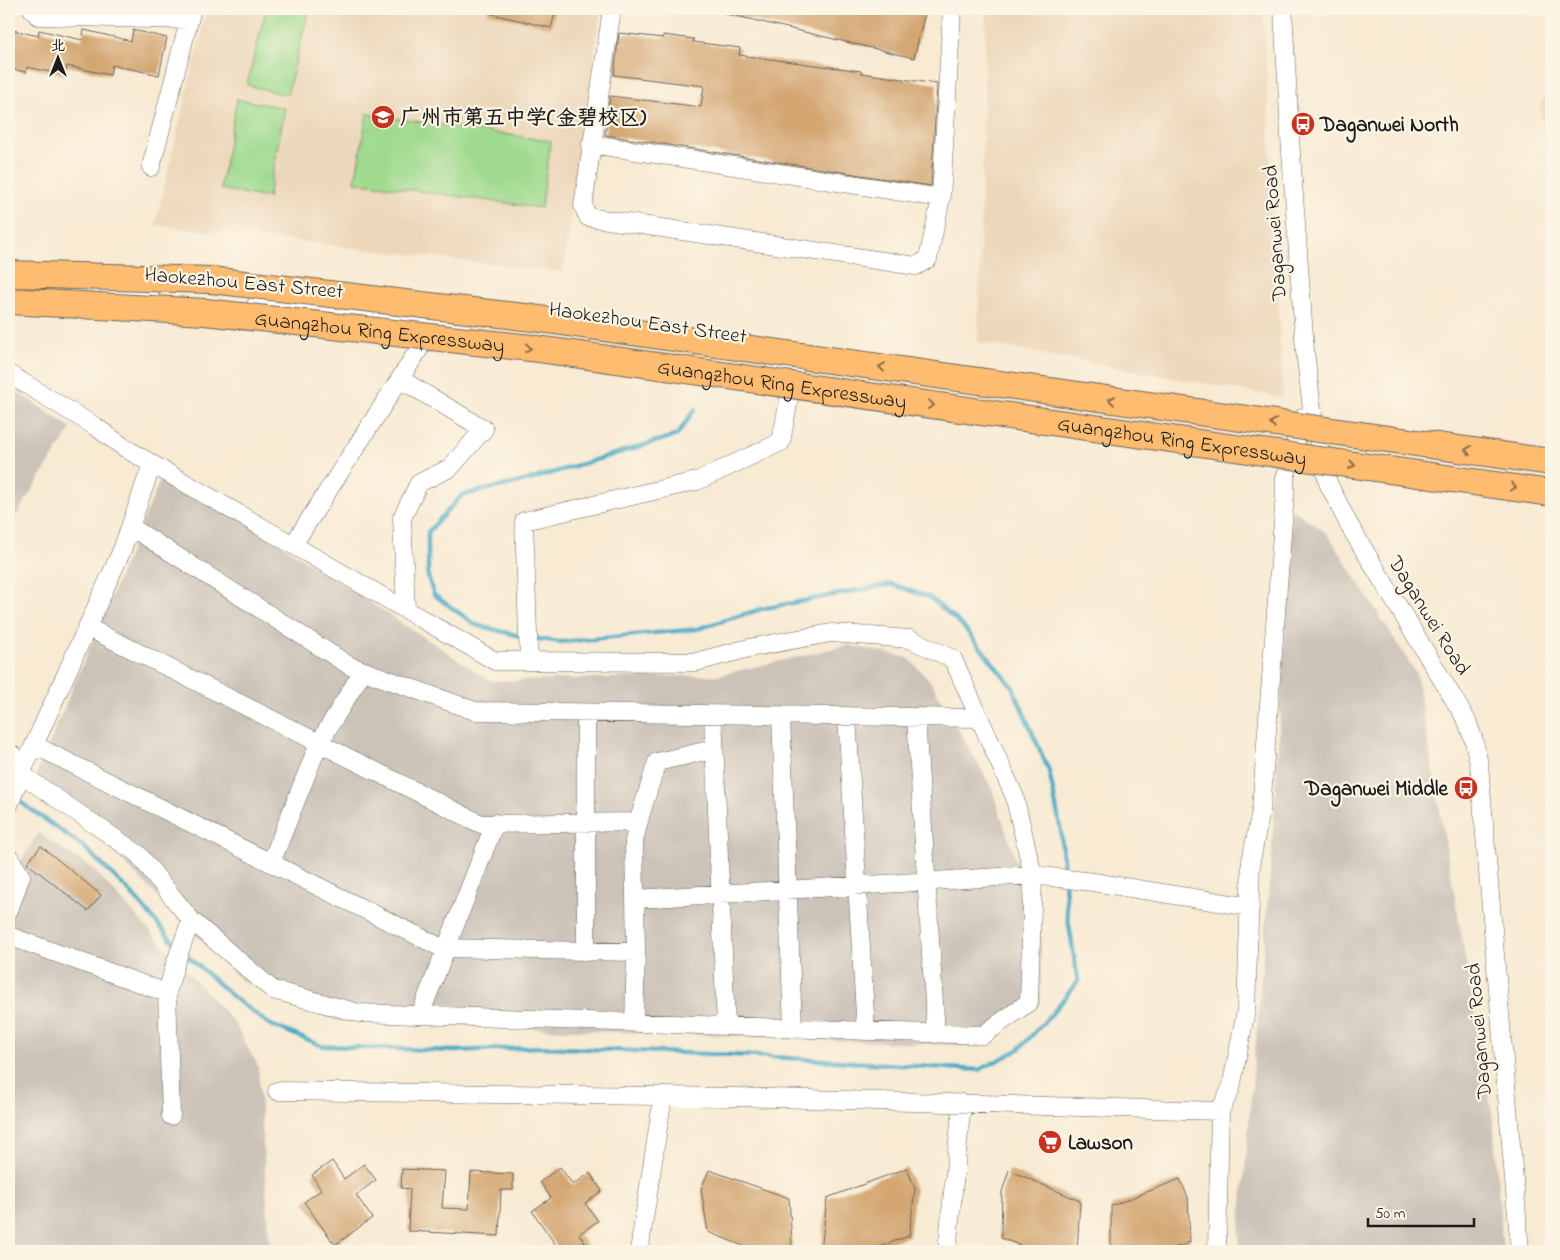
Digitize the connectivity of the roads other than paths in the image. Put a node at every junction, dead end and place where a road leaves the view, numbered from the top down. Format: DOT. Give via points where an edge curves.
graph roads {
  1 [pos="32,9"];
  2 [pos="612,9"];
  3 [pos="952,9"];
  4 [pos="1283,9"];
  5 [pos="191,14"];
  6 [pos="591,144"];
  7 [pos="151,167"];
  8 [pos="942,198"];
  9 [pos="9,274"];
  10 [pos="9,286"];
  11 [pos="9,301"];
  12 [pos="438,320"];
  13 [pos="9,374"];
  14 [pos="400,379"];
  15 [pos="1309,390"];
  16 [pos="1551,462"];
  17 [pos="152,464"];
  18 [pos="1551,493"];
  19 [pos="131,527"];
  20 [pos="293,545"];
  21 [pos="406,610"];
  22 [pos="88,627"];
  23 [pos="528,654"];
  24 [pos="364,671"];
  25 [pos="586,713"];
  26 [pos="713,715"];
  27 [pos="780,716"];
  28 [pos="848,716"];
  29 [pos="916,717"];
  30 [pos="979,718"];
  31 [pos="319,742"];
  32 [pos="34,745"];
  33 [pos="714,749"];
  34 [pos="9,753"];
  35 [pos="23,768"];
  36 [pos="9,805"];
  37 [pos="586,822"];
  38 [pos="639,822"];
  39 [pos="495,823"];
  40 [pos="9,857"];
  41 [pos="271,863"];
  42 [pos="1037,875"];
  43 [pos="926,881"];
  44 [pos="858,886"];
  45 [pos="788,890"];
  46 [pos="720,894"];
  47 [pos="635,899"];
  48 [pos="1250,907"];
  49 [pos="9,910"];
  50 [pos="188,928"];
  51 [pos="9,936"];
  52 [pos="446,949"];
  53 [pos="586,952"];
  54 [pos="636,952"];
  55 [pos="167,993"];
  56 [pos="420,1015"];
  57 [pos="634,1023"];
  58 [pos="726,1026"];
  59 [pos="793,1028"];
  60 [pos="866,1031"];
  61 [pos="936,1034"];
  62 [pos="277,1091"];
  63 [pos="663,1096"];
  64 [pos="962,1104"];
  65 [pos="1220,1111"];
  66 [pos="171,1116"];
  67 [pos="639,1251"];
  68 [pos="948,1251"];
  69 [pos="1216,1251"];
  70 [pos="1520,1251"];
  1 -- 5 [label="street" via="38,16"];
  2 -- 6 [label="street"];
  3 -- 8 [label="street"];
  4 -- 15 [label="street, Daganwei Road"];
  5 -- 7 [label="street"];
  6 -- 8 [label="street"];
  6 -- 8 [label="street" via="583,206 588,217 916,266 928,259"];
  16 -- 9 [label="highway, Guangzhou Ring Expressway, one-way, bridge" via="533,318 211,280"];
  10 -- 12 [label="street, Haokezhou East Street"];
  11 -- 18 [label="highway, Guangzhou Ring Expressway, one-way, bridge" via="205,312 531,348"];
  12 -- 14 [label="street"];
  12 -- 23 [label="street, Haokezhou East Street" via="526,327 795,366 780,442 697,481 524,521"];
  13 -- 17 [label="street"];
  14 -- 20 [label="street"];
  14 -- 21 [label="street" via="484,429 450,468 419,483 402,518"];
  15 -- 48 [label="street" via="1285,478 1261,810 1251,861"];
  15 -- 70 [label="street, Daganwei Road" via="1328,483 1337,503 1451,693 1474,741 1482,793"];
  17 -- 19 [label="street"];
  17 -- 20 [label="street"];
  19 -- 22 [label="street"];
  19 -- 24 [label="street" via="350,666"];
  20 -- 21 [label="street"];
  21 -- 23 [label="street" via="495,661"];
  22 -- 31 [label="street"];
  22 -- 32 [label="street"];
  23 -- 30 [label="street" via="696,662 749,648 831,633 910,639 953,659"];
  24 -- 25 [label="street" via="475,711"];
  24 -- 31 [label="street"];
  25 -- 26 [label="street"];
  25 -- 37 [label="street"];
  26 -- 27 [label="street"];
  26 -- 33 [label="street"];
  27 -- 28 [label="street"];
  27 -- 45 [label="street"];
  28 -- 29 [label="street"];
  28 -- 44 [label="street"];
  29 -- 30 [label="street"];
  29 -- 43 [label="street"];
  30 -- 42 [label="street" via="1014,795"];
  31 -- 39 [label="street" via="481,824"];
  31 -- 41 [label="street"];
  32 -- 35 [label="street"];
  32 -- 41 [label="street"];
  33 -- 38 [label="street" via="657,762"];
  33 -- 46 [label="street"];
  34 -- 35 [label="street"];
  35 -- 36 [label="street"];
  35 -- 50 [label="street" via="138,854"];
  37 -- 38 [label="street"];
  37 -- 39 [label="street"];
  37 -- 53 [label="street"];
  38 -- 47 [label="street" via="634,841"];
  39 -- 52 [label="street"];
  40 -- 49 [label="street" via="21,876"];
  41 -- 52 [label="street"];
  42 -- 43 [label="street"];
  42 -- 48 [label="street"];
  42 -- 61 [label="street" via="1029,1002 983,1035"];
  43 -- 44 [label="street"];
  43 -- 61 [label="street"];
  44 -- 45 [label="street"];
  44 -- 60 [label="street"];
  45 -- 46 [label="street"];
  45 -- 59 [label="street"];
  46 -- 47 [label="street"];
  46 -- 58 [label="street"];
  47 -- 54 [label="street"];
  48 -- 65 [label="street" via="1246,1011 1231,1088"];
  50 -- 55 [label="street"];
  50 -- 56 [label="street" via="273,990 359,1013"];
  51 -- 55 [label="street"];
  52 -- 53 [label="street"];
  52 -- 56 [label="street"];
  53 -- 54 [label="street"];
  54 -- 57 [label="street"];
  55 -- 66 [label="street"];
  56 -- 57 [label="street"];
  57 -- 58 [label="street"];
  58 -- 59 [label="street"];
  59 -- 60 [label="street"];
  60 -- 61 [label="street"];
  62 -- 63 [label="street"];
  63 -- 64 [label="street"];
  63 -- 67 [label="street"];
  64 -- 65 [label="street"];
  64 -- 68 [label="street"];
  65 -- 69 [label="street"];
}
